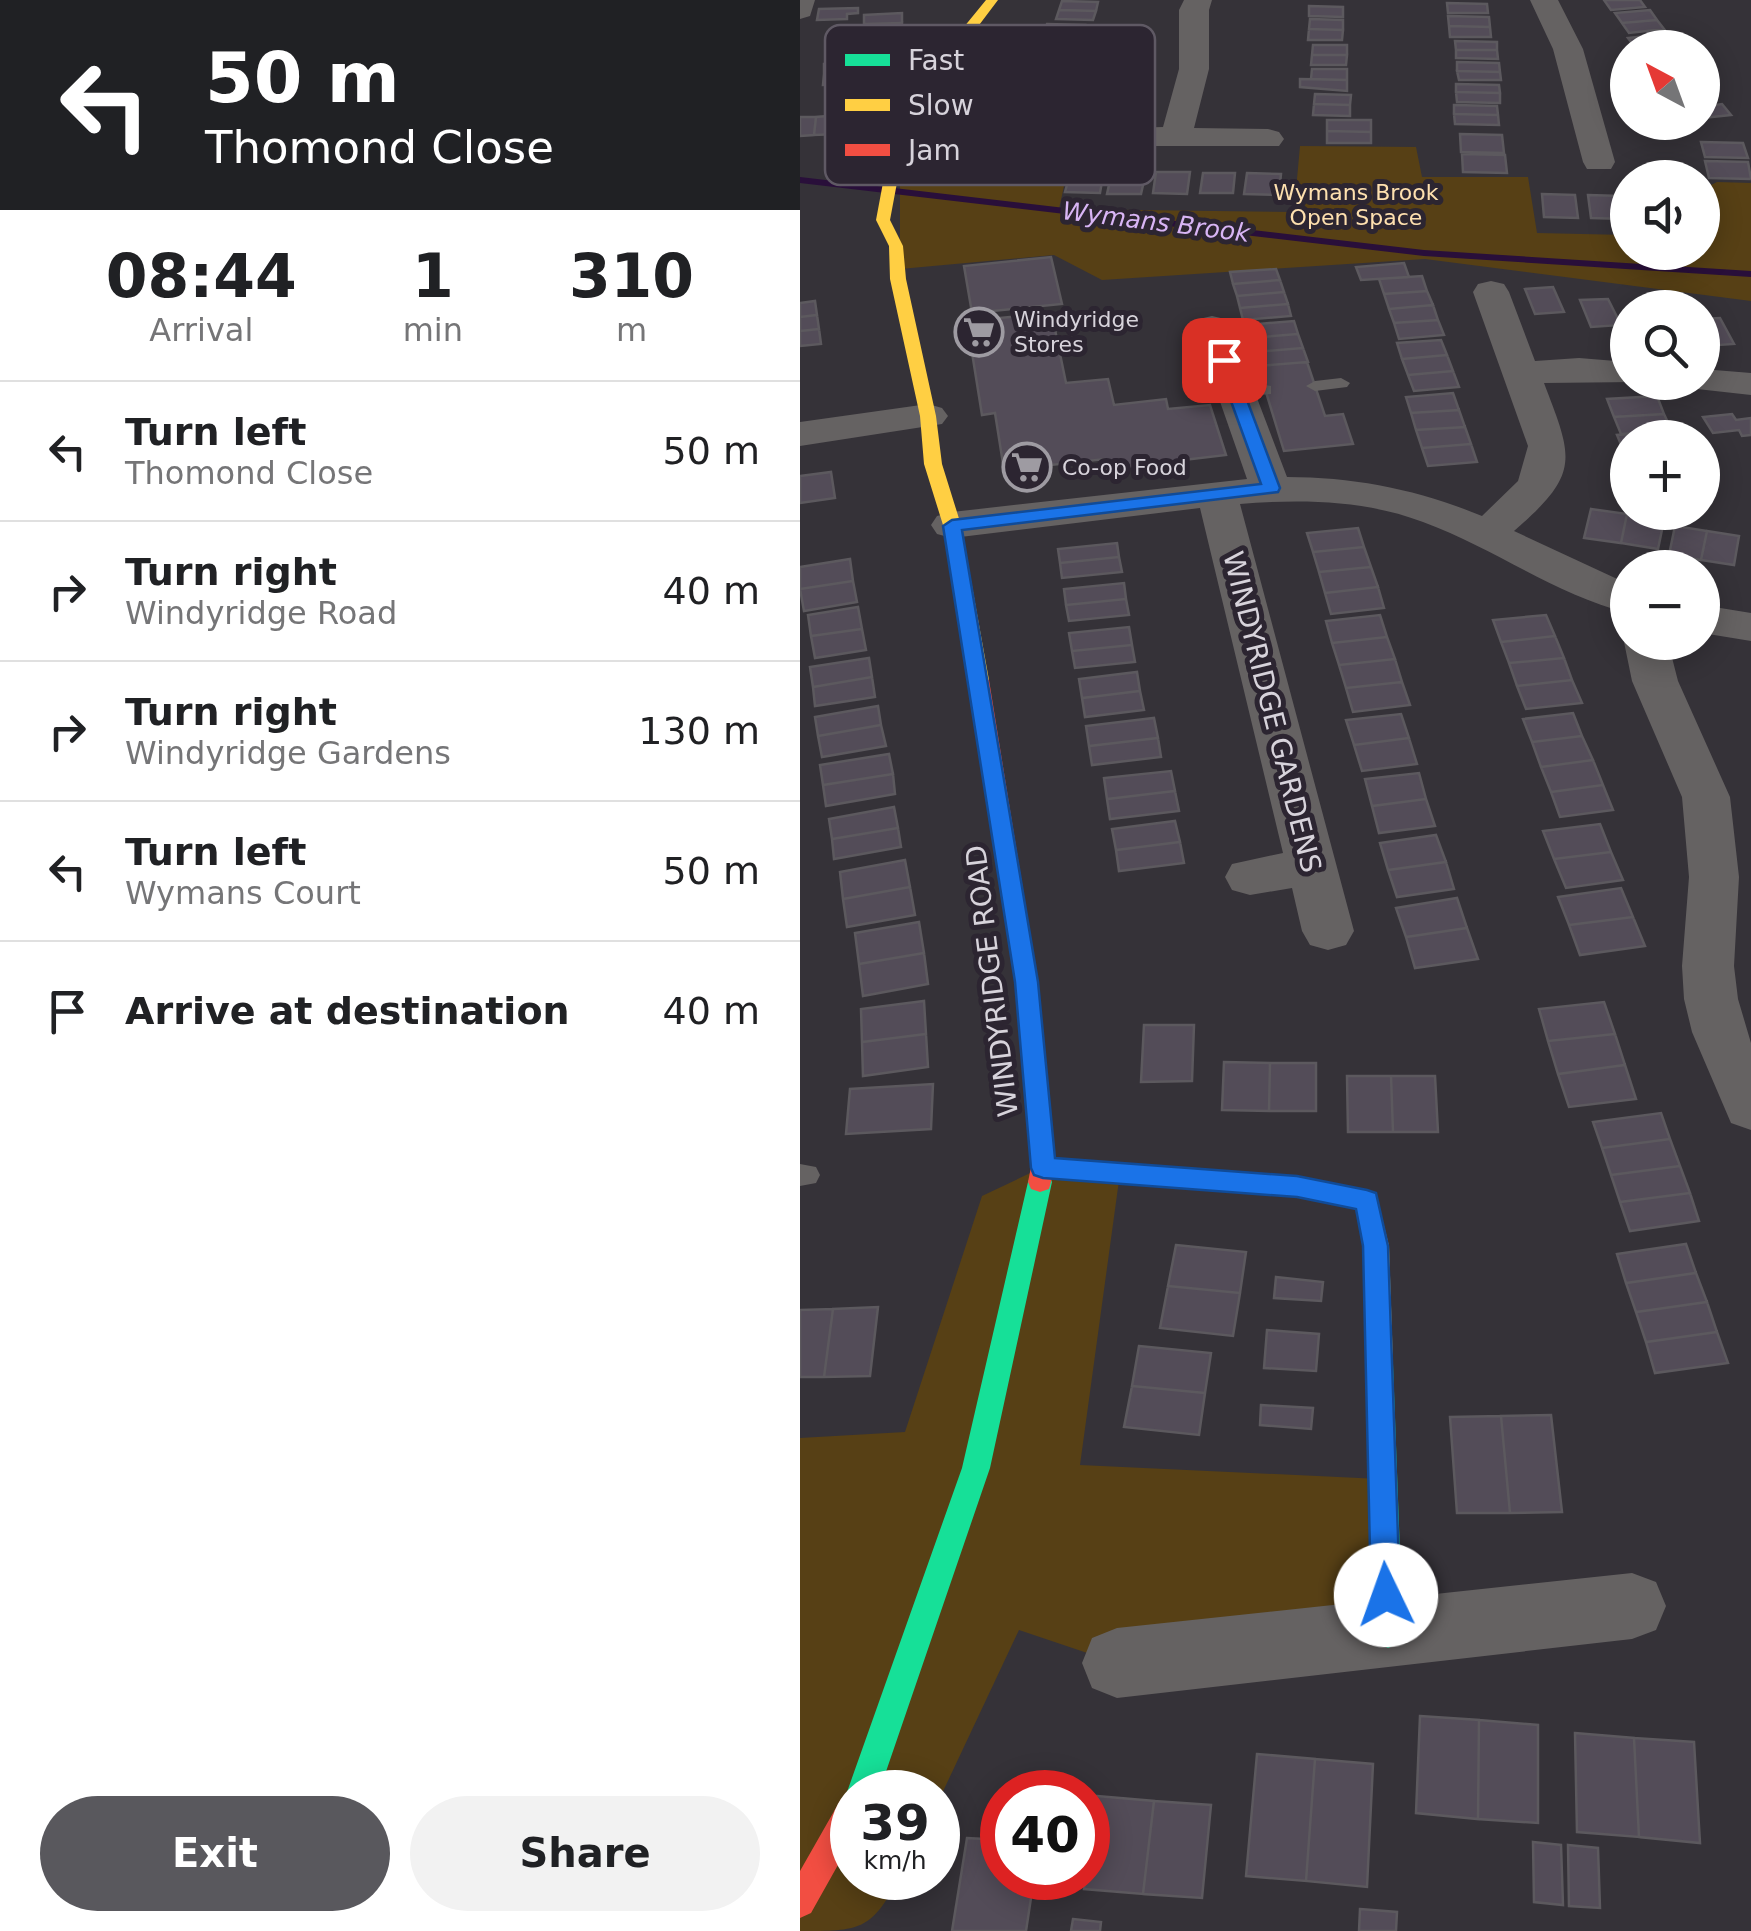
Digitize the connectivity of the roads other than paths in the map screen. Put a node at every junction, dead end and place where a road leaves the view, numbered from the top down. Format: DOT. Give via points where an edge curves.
graph roads {
  1 [pos="801,0"];
  2 [pos="992,0"];
  3 [pos="1198,0"];
  4 [pos="1544,0"];
  5 [pos="800,10"];
  6 [pos="972,25"];
  7 [pos="1155,137"];
  8 [pos="1176,137"];
  9 [pos="1268,139"];
  10 [pos="1599,162"];
  11 [pos="888,185"];
  12 [pos="1491,292"];
  13 [pos="1212,327"];
  14 [pos="1610,372"];
  15 [pos="1522,373"];
  16 [pos="1720,381"];
  17 [pos="1341,384"];
  18 [pos="1751,384"];
  19 [pos="1315,386"];
  20 [pos="928,416"];
  21 [pos="800,434"];
  22 [pos="1271,488"];
  23 [pos="1217,493"];
  24 [pos="952,526"];
  25 [pos="1486,533"];
  26 [pos="1610,592"];
  27 [pos="1720,622"];
  28 [pos="1751,626"];
  29 [pos="1650,660"];
  30 [pos="1312,867"];
  31 [pos="1250,877"];
  32 [pos="1328,931"];
  33 [pos="1751,1106"];
  34 [pos="1043,1168"];
  35 [pos="1632,1606"];
  36 [pos="1388,1634"];
  37 [pos="1117,1663"];
  38 [pos="871,1770"];
  39 [pos="830,1849"];
  40 [pos="800,1902"];
  1 -- 5 [label="street"];
  2 -- 6 [label="street, WINDYRIDGE ROAD"];
  3 -- 8 [label="street" via="1194,69"];
  4 -- 10 [label="street" via="1568,49"];
  7 -- 8 [label="street"];
  8 -- 9 [label="street"];
  11 -- 20 [label="street, WINDYRIDGE ROAD" via="883,220 896,246"];
  12 -- 15 [label="street"];
  13 -- 22 [label="street" via="1251,391"];
  14 -- 15 [label="street"];
  15 -- 25 [label="street" via="1548,446 1546,468 1536,488"];
  16 -- 18 [label="street"];
  17 -- 19 [label="lane"];
  20 -- 21 [label="street"];
  20 -- 24 [label="street, WINDYRIDGE ROAD" via="933,464"];
  22 -- 23 [label="street"];
  22 -- 25 [label="street" via="1374,495"];
  23 -- 24 [label="street"];
  23 -- 30 [label="street, WINDYRIDGE GARDENS"];
  24 -- 34 [label="street, WINDYRIDGE ROAD" via="1027,982"];
  25 -- 26 [label="street"];
  27 -- 28 [label="street"];
  29 -- 33 [label="street" via="1706,797 1714,877 1710,999"];
  30 -- 31 [label="street"];
  30 -- 32 [label="street, WINDYRIDGE GARDENS"];
  34 -- 36 [label="street" via="1297,1186 1367,1200 1376,1246"];
  34 -- 38 [label="street, WINDYRIDGE ROAD" via="976,1468"];
  35 -- 36 [label="street"];
  36 -- 37 [label="street"];
  39 -- 40 [label="street"];
}
